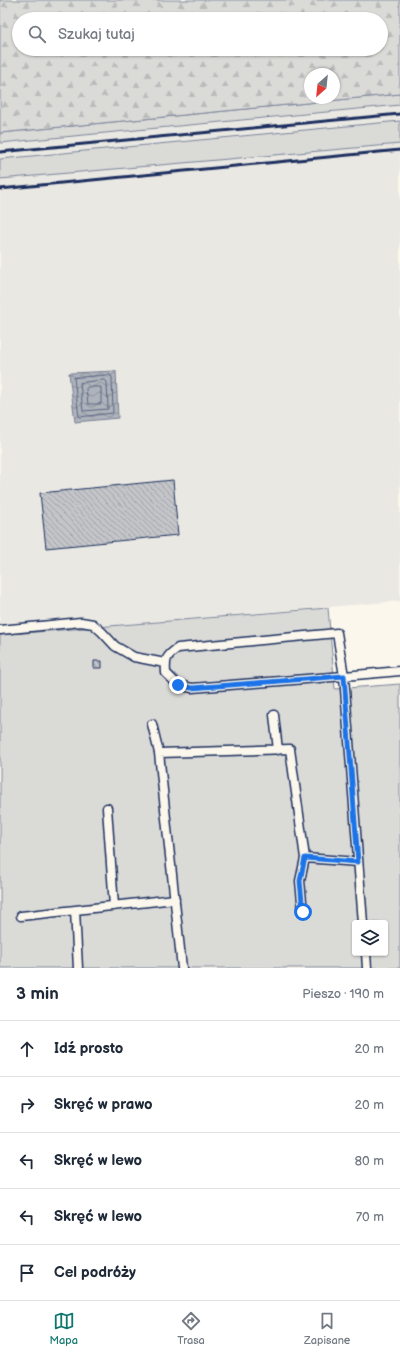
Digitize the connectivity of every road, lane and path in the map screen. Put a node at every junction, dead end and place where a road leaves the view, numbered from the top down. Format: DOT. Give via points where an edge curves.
graph roads {
  1 [pos="0,630"];
  2 [pos="165,663"];
  3 [pos="400,671"];
  4 [pos="344,676"];
  5 [pos="274,715"];
  6 [pos="152,724"];
  7 [pos="278,750"];
  8 [pos="159,753"];
  9 [pos="107,808"];
  10 [pos="305,858"];
  11 [pos="358,862"];
  12 [pos="175,899"];
  13 [pos="114,906"];
  14 [pos="75,910"];
  15 [pos="303,912"];
  16 [pos="21,916"];
  17 [pos="363,920"];
  18 [pos="366,956"];
  19 [pos="78,968"];
  20 [pos="182,968"];
  21 [pos="367,968"];
  1 -- 2 [label="lane" via="81,622 93,624 115,646 134,657"];
  2 -- 4 [label="lane" via="166,673 178,685 192,688"];
  2 -- 4 [label="lane" via="168,655 178,648 337,633"];
  3 -- 4 [label="lane"];
  4 -- 11 [label="lane"];
  5 -- 7 [label="lane"];
  6 -- 8 [label="lane"];
  7 -- 8 [label="lane"];
  7 -- 10 [label="lane" via="290,749"];
  8 -- 12 [label="lane"];
  9 -- 13 [label="lane"];
  10 -- 11 [label="lane"];
  10 -- 15 [label="lane" via="300,881"];
  11 -- 17 [label="lane"];
  12 -- 13 [label="lane"];
  12 -- 20 [label="lane"];
  13 -- 14 [label="lane"];
  14 -- 16 [label="lane"];
  14 -- 19 [label="lane"];
  18 -- 21 [label="lane"];
}
